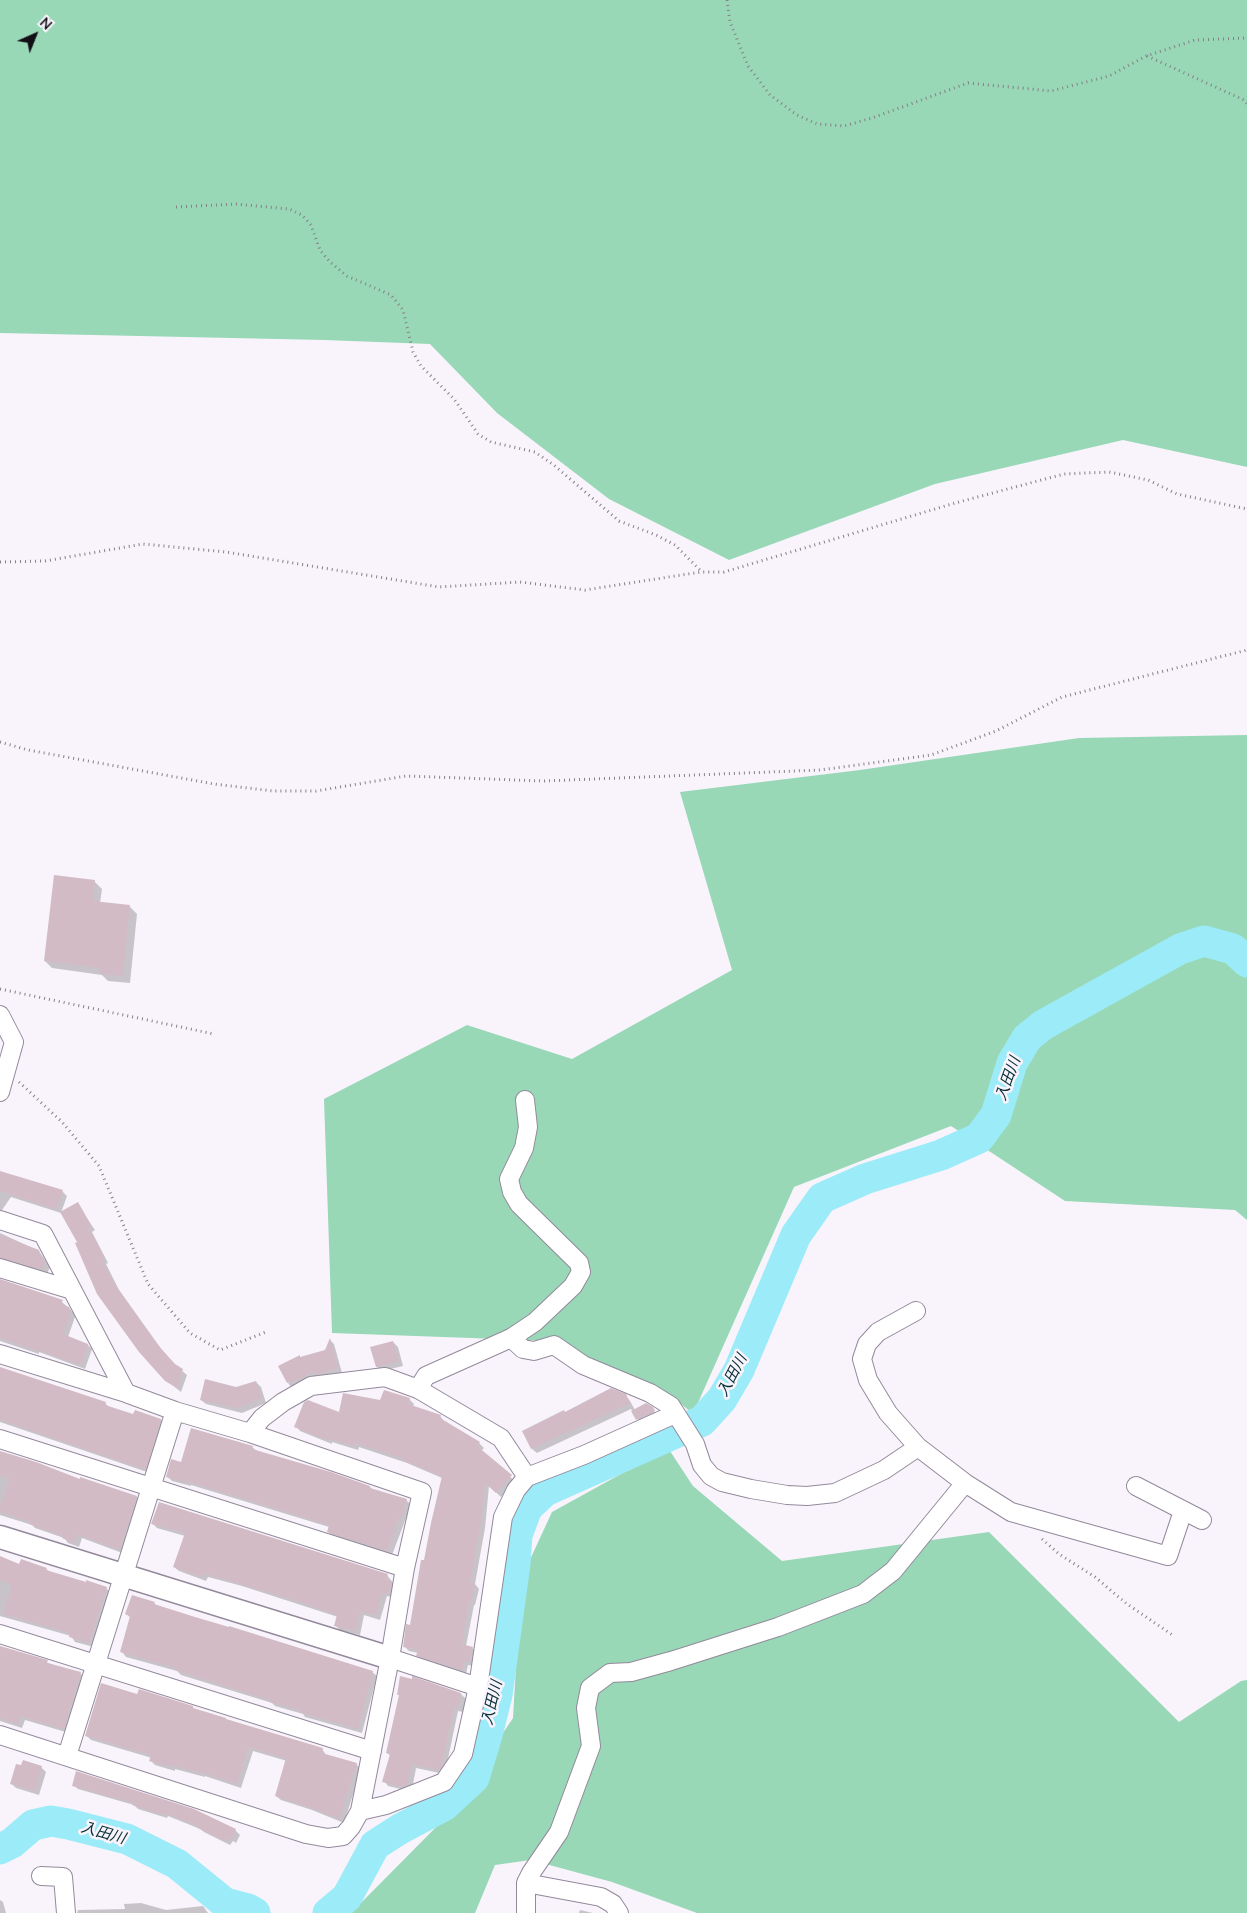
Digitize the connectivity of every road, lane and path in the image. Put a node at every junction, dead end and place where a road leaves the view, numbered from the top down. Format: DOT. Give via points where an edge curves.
graph roads {
  1 [pos="727,0"];
  2 [pos="1247,38"];
  3 [pos="1146,56"];
  4 [pos="1247,104"];
  5 [pos="176,207"];
  6 [pos="1247,509"];
  7 [pos="0,562"];
  8 [pos="701,572"];
  9 [pos="1247,650"];
  10 [pos="0,742"];
  11 [pos="0,989"];
  12 [pos="0,1016"];
  13 [pos="214,1034"];
  14 [pos="5,1070"];
  15 [pos="0,1092"];
  16 [pos="525,1100"];
  17 [pos="0,1220"];
  18 [pos="0,1268"];
  19 [pos="72,1290"];
  20 [pos="916,1311"];
  21 [pos="266,1332"];
  22 [pos="511,1338"];
  23 [pos="0,1354"];
  24 [pos="418,1389"];
  25 [pos="126,1393"];
  26 [pos="175,1411"];
  27 [pos="676,1415"];
  28 [pos="250,1433"];
  29 [pos="0,1439"];
  30 [pos="918,1447"];
  31 [pos="527,1477"];
  32 [pos="965,1483"];
  33 [pos="1136,1486"];
  34 [pos="152,1487"];
  35 [pos="1183,1511"];
  36 [pos="1202,1520"];
  37 [pos="1037,1535"];
  38 [pos="0,1537"];
  39 [pos="405,1568"];
  40 [pos="124,1576"];
  41 [pos="0,1634"];
  42 [pos="1174,1636"];
  43 [pos="390,1658"];
  44 [pos="97,1665"];
  45 [pos="478,1687"];
  46 [pos="0,1735"];
  47 [pos="372,1751"];
  48 [pos="67,1756"];
  49 [pos="360,1811"];
  50 [pos="41,1876"];
  51 [pos="526,1883"];
  52 [pos="66,1913"];
  53 [pos="526,1913"];
  54 [pos="619,1913"];
  1 -- 3 [label="path" via="730,22 748,66 770,95 797,115 817,124 844,126 968,83 1051,91 1109,76"];
  2 -- 3 [label="path" via="1195,40"];
  3 -- 4 [label="path"];
  5 -- 8 [label="path" via="235,204 289,209 302,215 311,225 320,250 330,262 347,276 391,295 403,310 413,352 421,366 454,399 478,434 491,442 535,452 619,521 675,546"];
  6 -- 8 [label="path" via="1178,494 1148,480 1109,472 1064,474 724,572"];
  7 -- 8 [label="path" via="46,562 143,544 226,552 439,586 520,582 585,590"];
  9 -- 10 [label="path" via="1062,697 996,731 931,755 820,770 544,781 406,776 316,791 273,791 214,784"];
  11 -- 13 [label="path"];
  12 -- 14 [label="street" via="14,1042"];
  14 -- 15 [label="street"];
  14 -- 21 [label="path" via="62,1122 99,1166 148,1284 190,1332 220,1350"];
  16 -- 22 [label="street" via="528,1127 524,1148 509,1178 512,1192 519,1204 579,1263 581,1272 573,1286 554,1304"];
  17 -- 19 [label="street" via="43,1234"];
  18 -- 19 [label="street"];
  19 -- 25 [label="street"];
  20 -- 30 [label="street" via="878,1332 867,1344 862,1359 868,1380 888,1413"];
  22 -- 24 [label="street" via="426,1376"];
  22 -- 27 [label="street" via="523,1348 534,1350 554,1345 583,1365 650,1392 671,1406"];
  23 -- 25 [label="street"];
  24 -- 28 [label="street" via="384,1377 311,1386 262,1418"];
  24 -- 31 [label="street" via="501,1438"];
  25 -- 26 [label="street"];
  26 -- 28 [label="street"];
  26 -- 34 [label="street"];
  27 -- 30 [label="street" via="711,1476 751,1490 787,1495 834,1493 884,1470"];
  27 -- 31 [label="street"];
  28 -- 39 [label="street" via="422,1492"];
  29 -- 34 [label="street"];
  30 -- 32 [label="street"];
  31 -- 45 [label="street" via="516,1490 503,1517"];
  32 -- 35 [label="street" via="1011,1512 1168,1556"];
  32 -- 51 [label="street" via="892,1571 863,1594 778,1627 671,1661 632,1672 610,1672 590,1688 586,1708 591,1746 559,1832"];
  33 -- 35 [label="street"];
  34 -- 39 [label="street"];
  34 -- 40 [label="street"];
  35 -- 36 [label="street"];
  37 -- 42 [label="path"];
  38 -- 40 [label="street"];
  39 -- 43 [label="street"];
  40 -- 43 [label="street"];
  40 -- 44 [label="street"];
  41 -- 44 [label="street"];
  43 -- 45 [label="street"];
  43 -- 47 [label="street"];
  44 -- 47 [label="street"];
  44 -- 48 [label="street"];
  45 -- 49 [label="street" via="463,1754 444,1782 386,1805"];
  46 -- 48 [label="street"];
  47 -- 49 [label="street"];
  48 -- 49 [label="street" via="321,1837 343,1836"];
  50 -- 52 [label="street" via="63,1877"];
  51 -- 53 [label="street"];
  51 -- 54 [label="street" via="601,1897 613,1904"];
}
